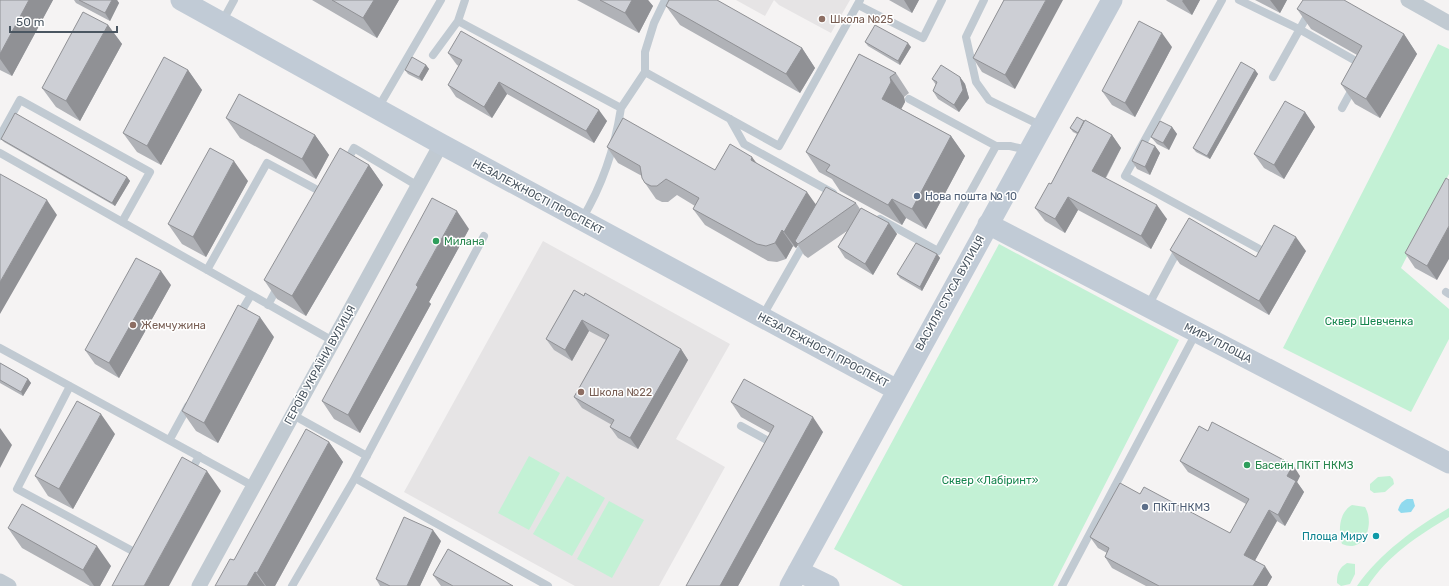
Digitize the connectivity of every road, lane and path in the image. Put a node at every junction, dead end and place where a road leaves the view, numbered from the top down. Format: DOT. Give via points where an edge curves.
graph roads {
  1 [pos="181,0"];
  2 [pos="234,0"];
  3 [pos="441,0"];
  4 [pos="465,0"];
  5 [pos="665,0"];
  6 [pos="942,0"];
  7 [pos="984,0"];
  8 [pos="1112,0"];
  9 [pos="1222,0"];
  10 [pos="1239,0"];
  11 [pos="1316,0"];
  12 [pos="1408,0"];
  13 [pos="859,2"];
  14 [pos="458,21"];
  15 [pos="1449,22"];
  16 [pos="222,23"];
  17 [pos="1299,29"];
  18 [pos="433,55"];
  19 [pos="645,72"];
  20 [pos="1273,77"];
  21 [pos="909,99"];
  22 [pos="621,108"];
  23 [pos="1342,108"];
  24 [pos="377,109"];
  25 [pos="730,119"];
  26 [pos="1042,126"];
  27 [pos="0,136"];
  28 [pos="441,144"];
  29 [pos="996,146"];
  30 [pos="1028,150"];
  31 [pos="0,153"];
  32 [pos="342,168"];
  33 [pos="418,186"];
  34 [pos="327,195"];
  35 [pos="834,196"];
  36 [pos="872,214"];
  37 [pos="581,220"];
  38 [pos="122,222"];
  39 [pos="988,224"];
  40 [pos="810,233"];
  41 [pos="484,236"];
  42 [pos="1183,242"];
  43 [pos="1263,251"];
  44 [pos="207,270"];
  45 [pos="283,277"];
  46 [pos="250,295"];
  47 [pos="268,305"];
  48 [pos="1148,307"];
  49 [pos="762,317"];
  50 [pos="235,323"];
  51 [pos="1196,332"];
  52 [pos="333,341"];
  53 [pos="0,348"];
  54 [pos="70,386"];
  55 [pos="897,390"];
  56 [pos="193,398"];
  57 [pos="293,415"];
  58 [pos="741,426"];
  59 [pos="170,440"];
  60 [pos="771,450"];
  61 [pos="199,456"];
  62 [pos="367,456"];
  63 [pos="1449,463"];
  64 [pos="355,478"];
  65 [pos="184,483"];
  66 [pos="253,486"];
  67 [pos="147,550"];
  68 [pos="794,579"];
  69 [pos="0,581"];
  70 [pos="9,586"];
  71 [pos="199,586"];
  72 [pos="292,586"];
  73 [pos="548,586"];
  74 [pos="828,586"];
  75 [pos="1062,586"];
  1 -- 16 [label="street, НЕЗАЛЕЖНОСТІ ПРОСПЕКТ"];
  2 -- 16 [label="lane"];
  3 -- 24 [label="lane"];
  4 -- 14 [label="lane"];
  5 -- 19 [label="lane" via="654,23 645,52"];
  6 -- 13 [label="lane" via="922,38"];
  7 -- 26 [label="lane" via="966,37 976,82 989,100"];
  8 -- 26 [label="street, ВАСИЛЯ СТУСА ВУЛИЦЯ"];
  9 -- 43 [label="lane" via="1125,176 1195,219"];
  10 -- 17 [label="lane"];
  11 -- 17 [label="lane"];
  12 -- 15 [label="street"];
  13 -- 25 [label="lane" via="779,146"];
  14 -- 18 [label="lane"];
  14 -- 22 [label="lane"];
  16 -- 24 [label="street, НЕЗАЛЕЖНОСТІ ПРОСПЕКТ"];
  17 -- 20 [label="lane"];
  17 -- 23 [label="lane" via="1364,66"];
  19 -- 22 [label="lane"];
  19 -- 25 [label="lane"];
  21 -- 29 [label="lane"];
  22 -- 37 [label="lane" via="618,132 595,197"];
  24 -- 28 [label="street, НЕЗАЛЕЖНОСТІ ПРОСПЕКТ"];
  25 -- 35 [label="lane" via="744,144"];
  26 -- 30 [label="street, ВАСИЛЯ СТУСА ВУЛИЦЯ"];
  27 -- 38 [label="lane" via="20,100 150,172"];
  28 -- 33 [label="street, ГЕРОЇВ УКРАЇНИ ВУЛИЦЯ"];
  28 -- 37 [label="street, НЕЗАЛЕЖНОСТІ ПРОСПЕКТ"];
  29 -- 30 [label="lane"];
  29 -- 36 [label="lane" via="938,251"];
  30 -- 39 [label="street, ВАСИЛЯ СТУСА ВУЛИЦЯ"];
  31 -- 38 [label="lane"];
  32 -- 33 [label="lane" via="354,148"];
  33 -- 52 [label="street, ГЕРОЇВ УКРАЇНИ ВУЛИЦЯ"];
  34 -- 44 [label="lane" via="267,163"];
  37 -- 49 [label="street, НЕЗАЛЕЖНОСТІ ПРОСПЕКТ"];
  38 -- 44 [label="lane"];
  39 -- 48 [label="street, МИРУ ПЛОЩА"];
  39 -- 55 [label="street, ВАСИЛЯ СТУСА ВУЛИЦЯ"];
  40 -- 49 [label="lane"];
  41 -- 62 [label="lane"];
  42 -- 48 [label="lane"];
  44 -- 46 [label="lane"];
  45 -- 47 [label="lane"];
  46 -- 47 [label="lane"];
  46 -- 50 [label="lane"];
  47 -- 52 [label="lane"];
  48 -- 51 [label="street, МИРУ ПЛОЩА"];
  49 -- 55 [label="street, НЕЗАЛЕЖНОСТІ ПРОСПЕКТ"];
  51 -- 63 [label="street, МИРУ ПЛОЩА"];
  51 -- 75 [label="lane"];
  52 -- 57 [label="street, ГЕРОЇВ УКРАЇНИ ВУЛИЦЯ"];
  53 -- 54 [label="lane"];
  54 -- 59 [label="lane"];
  54 -- 67 [label="lane" via="16,489 143,556"];
  55 -- 68 [label="street, ВАСИЛЯ СТУСА ВУЛИЦЯ"];
  56 -- 59 [label="lane"];
  57 -- 62 [label="lane"];
  57 -- 66 [label="street, ГЕРОЇВ УКРАЇНИ ВУЛИЦЯ"];
  58 -- 60 [label="lane" via="774,444"];
  59 -- 61 [label="lane"];
  61 -- 65 [label="lane"];
  61 -- 66 [label="lane"];
  62 -- 64 [label="lane"];
  64 -- 72 [label="lane"];
  64 -- 73 [label="lane"];
  66 -- 71 [label="street, ГЕРОЇВ УКРАЇНИ ВУЛИЦЯ"];
  68 -- 74 [label="street"];
  69 -- 70 [label="street"];
}
